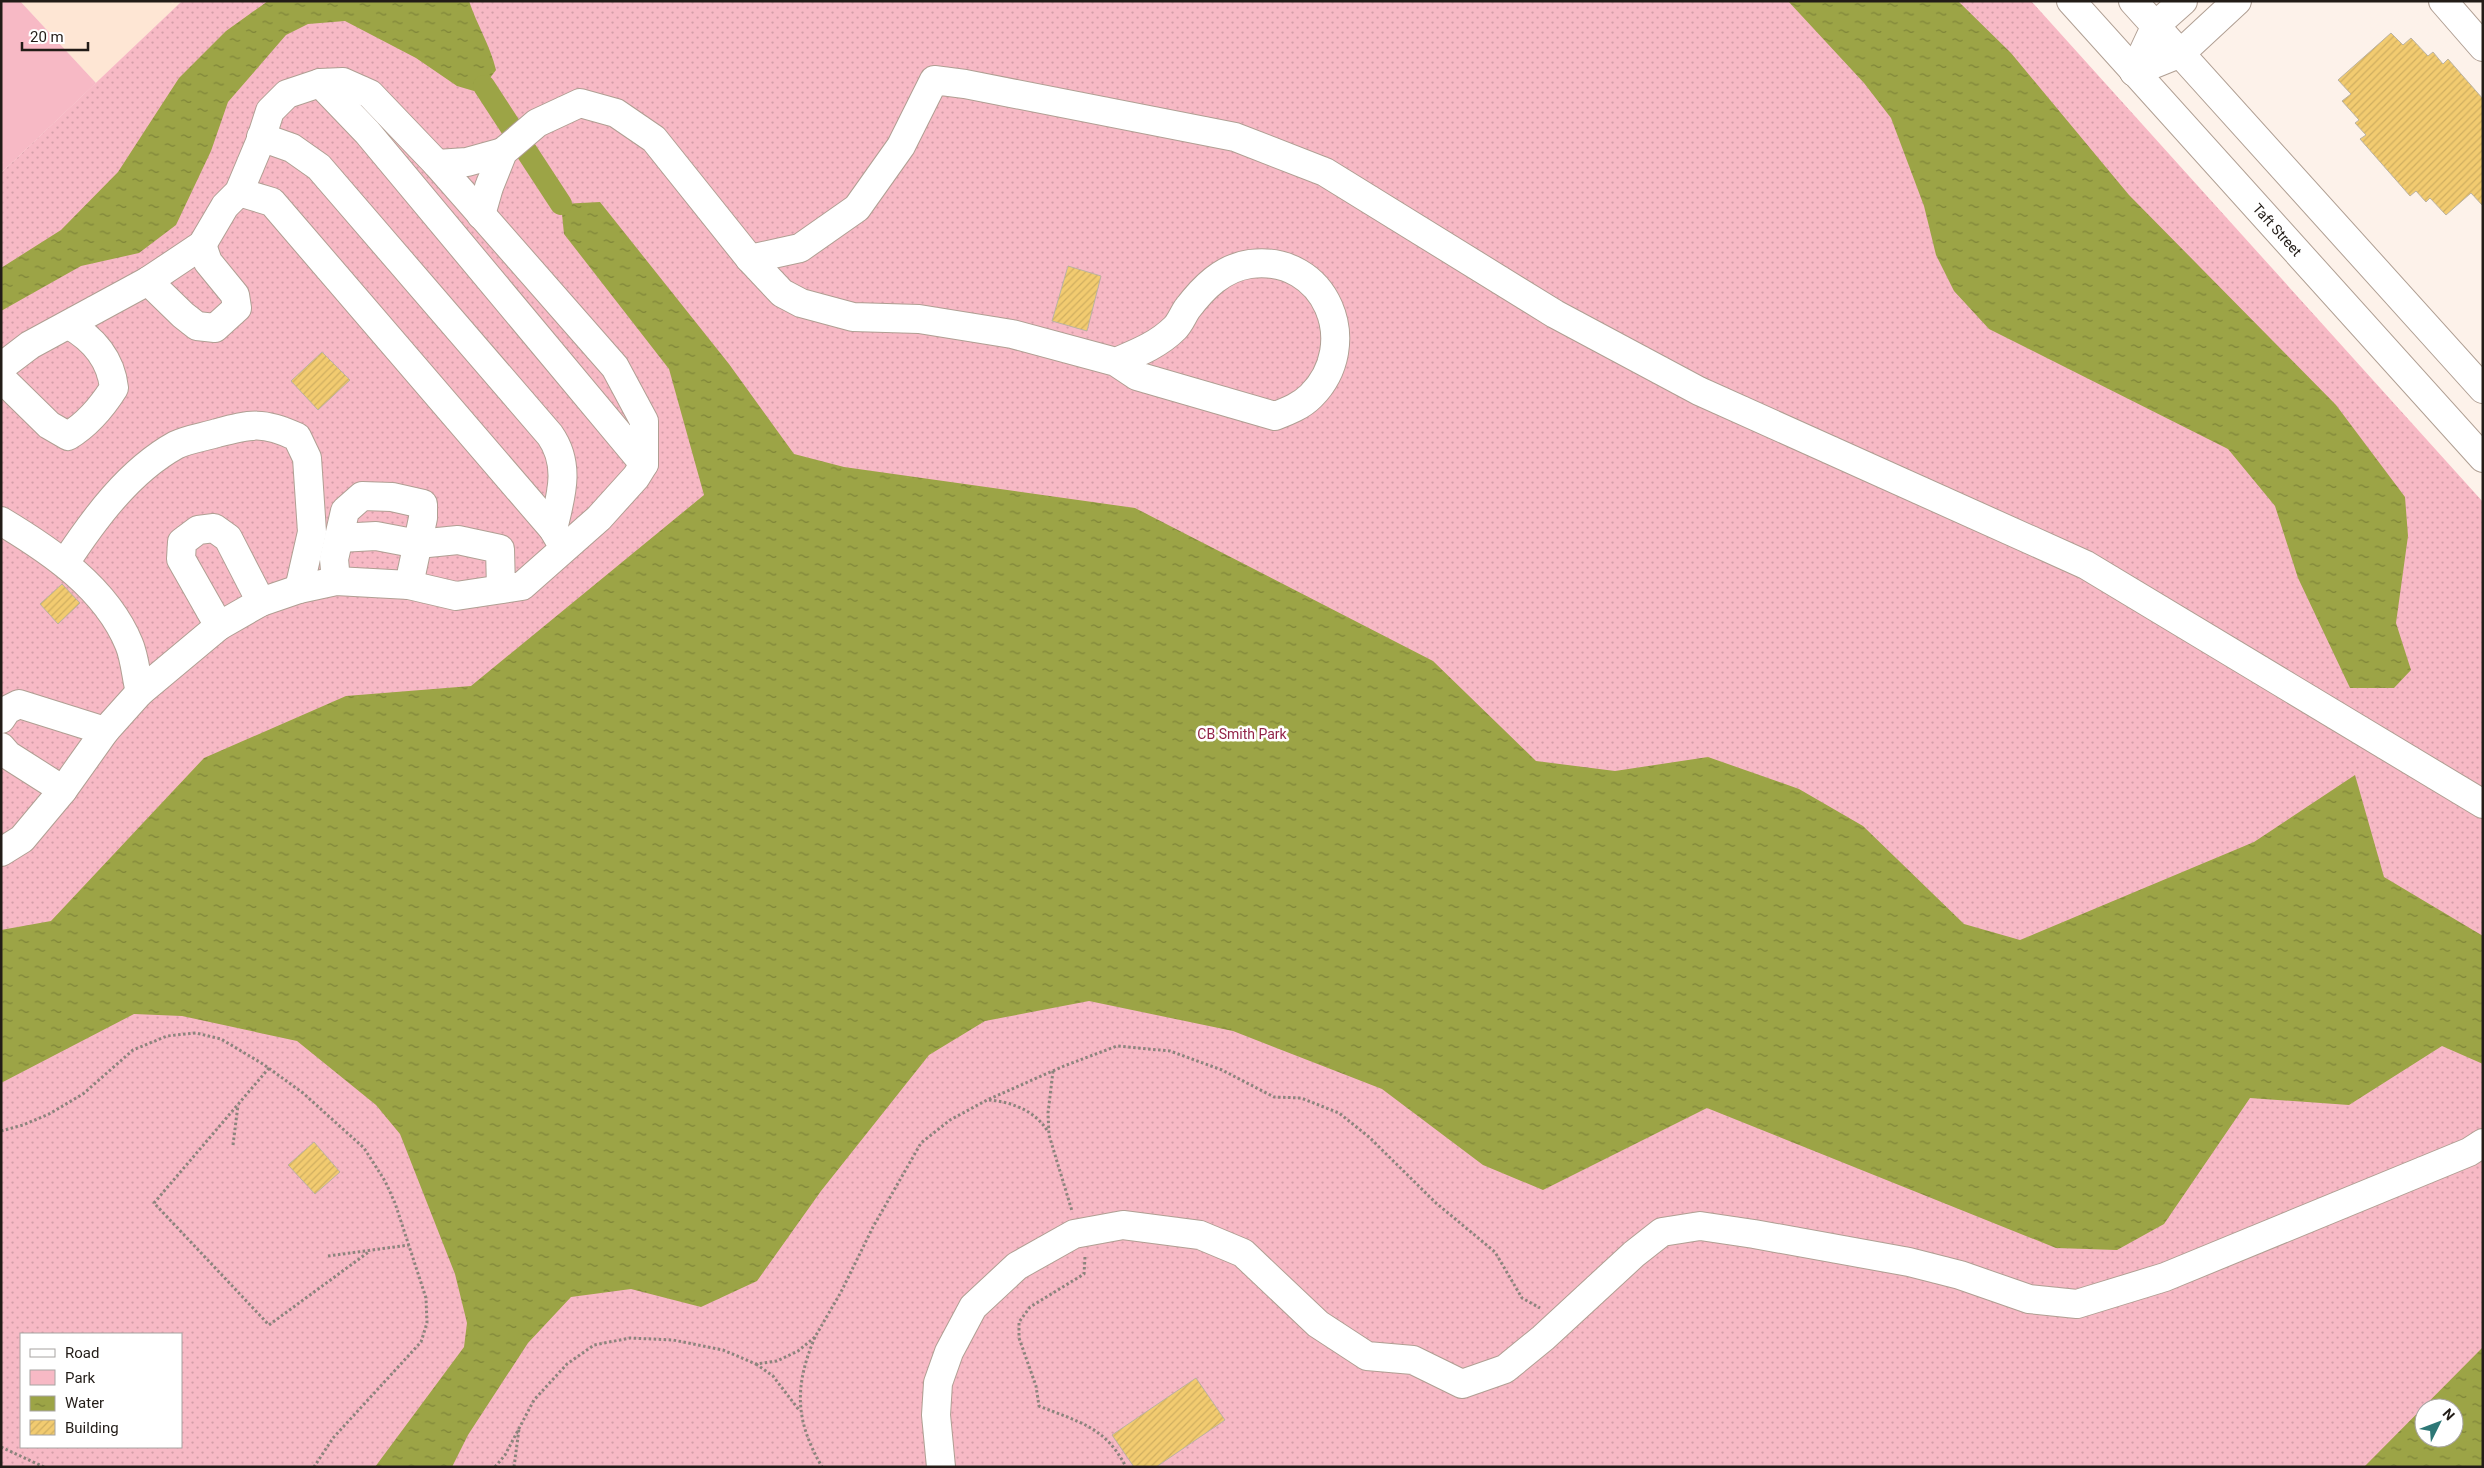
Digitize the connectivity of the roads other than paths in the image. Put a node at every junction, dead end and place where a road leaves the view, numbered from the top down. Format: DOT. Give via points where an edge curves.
graph roads {
  1 [pos="2071,1"];
  2 [pos="2133,1"];
  3 [pos="2183,1"];
  4 [pos="2237,1"];
  5 [pos="2442,1"];
  6 [pos="2474,19"];
  7 [pos="2156,25"];
  8 [pos="2483,47"];
  9 [pos="2181,53"];
  10 [pos="2134,72"];
  11 [pos="320,83"];
  12 [pos="261,137"];
  13 [pos="504,151"];
  14 [pos="437,164"];
  15 [pos="239,192"];
  16 [pos="480,215"];
  17 [pos="202,245"];
  18 [pos="750,259"];
  19 [pos="148,281"];
  20 [pos="70,325"];
  21 [pos="1116,362"];
  22 [pos="1,367"];
  23 [pos="1,378"];
  24 [pos="2483,389"];
  25 [pos="2479,446"];
  26 [pos="644,464"];
  27 [pos="1,521"];
  28 [pos="339,538"];
  29 [pos="559,538"];
  30 [pos="418,544"];
  31 [pos="65,563"];
  32 [pos="336,581"];
  33 [pos="409,585"];
  34 [pos="501,589"];
  35 [pos="299,590"];
  36 [pos="261,602"];
  37 [pos="219,626"];
  38 [pos="140,692"];
  39 [pos="1,719"];
  40 [pos="105,732"];
  41 [pos="1,747"];
  42 [pos="63,790"];
  43 [pos="2483,804"];
  44 [pos="1,852"];
  45 [pos="2483,1143"];
  46 [pos="941,1467"];
  1 -- 10 [label="street, Taft Street"];
  2 -- 7 [label="street"];
  3 -- 7 [label="street"];
  4 -- 9 [label="street"];
  5 -- 6 [label="street"];
  6 -- 8 [label="street"];
  7 -- 9 [label="street"];
  7 -- 10 [label="street"];
  9 -- 10 [label="street"];
  9 -- 24 [label="street"];
  10 -- 25 [label="street, Taft Street"];
  11 -- 12 [label="street" via="287,94 270,111"];
  11 -- 14 [label="street" via="343,82 370,94"];
  11 -- 26 [label="street" via="367,132"];
  12 -- 15 [label="street"];
  12 -- 29 [label="street" via="292,148 319,168 557,444 564,475"];
  13 -- 14 [label="street" via="467,162"];
  13 -- 16 [label="street"];
  13 -- 18 [label="street" via="537,123 580,103 616,113 654,139"];
  14 -- 16 [label="street"];
  15 -- 17 [label="street" via="225,206"];
  15 -- 29 [label="street" via="272,202"];
  16 -- 26 [label="street" via="615,367 644,421"];
  17 -- 19 [label="street"];
  17 -- 19 [label="street" via="208,262 235,295 237,308 215,328 197,326"];
  18 -- 21 [label="street" via="782,293 801,303 853,317 919,319 1012,334"];
  18 -- 43 [label="street" via="800,248 857,208 901,146 934,80 1234,137 1324,172 1555,314 1699,391 2086,565"];
  19 -- 20 [label="street"];
  20 -- 22 [label="street" via="30,345"];
  20 -- 23 [label="street" via="85,334 105,358 112,370 114,388 103,406 80,429 68,436 49,425"];
  21 -- 21 [label="street" via="1137,376 1275,416 1294,409 1312,396 1330,370 1336,346 1335,321 1313,283 1296,271 1274,263 1248,265 1222,274 1203,289 1175,328 1151,347"];
  26 -- 29 [label="street" via="599,518"];
  27 -- 31 [label="street"];
  28 -- 30 [label="street" via="376,536"];
  28 -- 30 [label="street" via="345,511 362,496 392,497 422,504"];
  28 -- 32 [label="street" via="334,559"];
  29 -- 34 [label="street" via="522,586"];
  30 -- 33 [label="street"];
  30 -- 34 [label="street" via="458,540 500,549"];
  31 -- 35 [label="street" via="90,524 141,470 177,444 251,424 273,427 297,437 307,458 312,532"];
  31 -- 38 [label="street" via="116,617 130,646"];
  32 -- 33 [label="street"];
  32 -- 35 [label="street"];
  33 -- 34 [label="street" via="456,596"];
  35 -- 36 [label="street"];
  36 -- 37 [label="street"];
  36 -- 37 [label="street" via="228,538 214,528 198,530 182,542 181,559"];
  37 -- 38 [label="street"];
  38 -- 40 [label="street"];
  39 -- 40 [label="street" via="7,710 19,704"];
  40 -- 42 [label="street"];
  41 -- 42 [label="street" via="8,755"];
  42 -- 44 [label="street" via="22,839"];
  45 -- 46 [label="street" via="2469,1152 2165,1277 2077,1304 2029,1299 1960,1275 1908,1262 1700,1226 1662,1232 1505,1369 1462,1384 1413,1360 1367,1356 1318,1324 1243,1253 1200,1234 1123,1225 1074,1234 1017,1266 973,1307 949,1352 938,1383 936,1415"];
}
